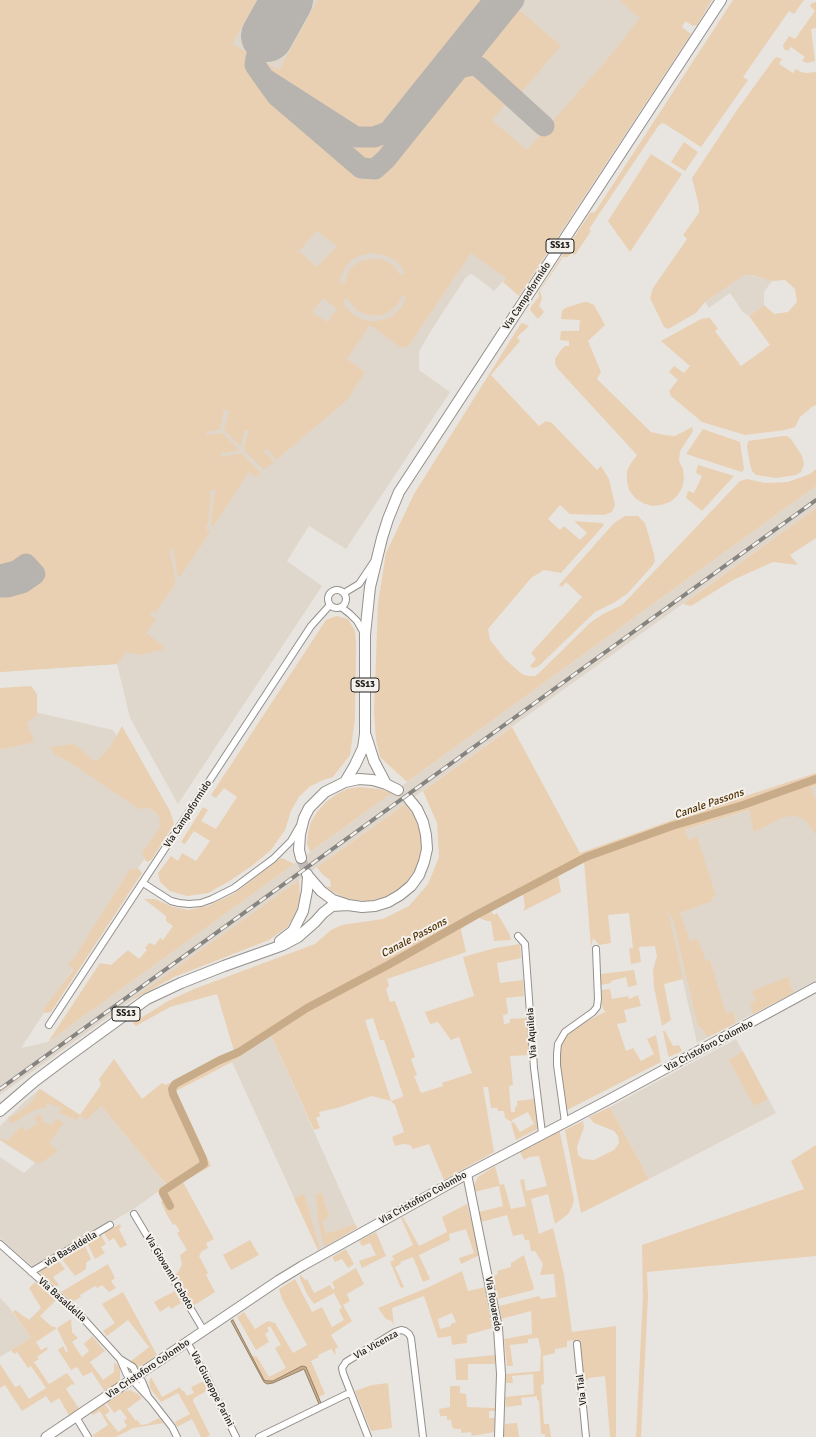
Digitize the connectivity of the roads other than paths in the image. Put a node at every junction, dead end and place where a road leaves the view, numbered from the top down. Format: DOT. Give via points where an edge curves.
graph roads {
  1 [pos="721,0"];
  2 [pos="376,558"];
  3 [pos="344,594"];
  4 [pos="330,605"];
  5 [pos="342,607"];
  6 [pos="365,635"];
  7 [pos="365,734"];
  8 [pos="345,782"];
  9 [pos="386,784"];
  10 [pos="398,790"];
  11 [pos="409,799"];
  12 [pos="304,818"];
  13 [pos="301,858"];
  14 [pos="143,883"];
  15 [pos="348,905"];
  16 [pos="518,936"];
  17 [pos="271,949"];
  18 [pos="596,949"];
  19 [pos="816,988"];
  20 [pos="49,1025"];
  21 [pos="0,1111"];
  22 [pos="565,1122"];
  23 [pos="542,1133"];
  24 [pos="467,1174"];
  25 [pos="134,1214"];
  26 [pos="110,1225"];
  27 [pos="0,1244"];
  28 [pos="31,1272"];
  29 [pos="204,1331"];
  30 [pos="187,1342"];
  31 [pos="577,1344"];
  32 [pos="135,1377"];
  33 [pos="351,1394"];
  34 [pos="76,1417"];
  35 [pos="46,1437"];
  36 [pos="88,1437"];
  37 [pos="177,1437"];
  38 [pos="236,1437"];
  39 [pos="259,1437"];
  40 [pos="368,1437"];
  41 [pos="423,1437"];
  42 [pos="499,1437"];
  43 [pos="586,1437"];
  1 -- 2 [label="main road, Via Campoformido / SS13" via="399,492"];
  2 -- 3 [label="street" via="359,584"];
  2 -- 6 [label="main road, SS13"];
  3 -- 4 [label="street, Via Campoformido" via="338,590 331,592 328,598"];
  3 -- 5 [label="street" via="346,603"];
  4 -- 5 [label="street"];
  4 -- 14 [label="street, Via Campoformido" via="311,626"];
  5 -- 6 [label="street" via="354,618"];
  6 -- 7 [label="main road, SS13"];
  7 -- 8 [label="main road, SS13" via="360,756"];
  7 -- 9 [label="main road, SS13" via="374,761"];
  8 -- 9 [label="main road" via="358,779"];
  8 -- 12 [label="main road" via="325,792 309,808"];
  9 -- 10 [label="main road"];
  11 -- 15 [label="main road, SS13" via="418,810 426,835 427,849 419,875 400,895 388,902 362,907"];
  12 -- 13 [label="main road" via="300,834"];
  12 -- 14 [label="street" via="291,841 274,859 234,888 212,900 189,904 171,901"];
  14 -- 20 [label="street, Via Campoformido"];
  15 -- 17 [label="main road, SS13" via="332,906 298,937"];
  15 -- 17 [label="main road, SS13" via="334,900 321,891 308,875 306,900 298,923 293,931"];
  16 -- 23 [label="street, Via Aquileia" via="525,944 534,1068"];
  17 -- 21 [label="main road, SS13 / SS13" via="181,983 147,1000 63,1060"];
  18 -- 22 [label="street" via="597,1007 565,1032 558,1044 557,1065"];
  19 -- 22 [label="main road, Via Cristoforo Colombo"];
  22 -- 23 [label="main road, Via Cristoforo Colombo"];
  23 -- 24 [label="main road, Via Cristoforo Colombo"];
  24 -- 29 [label="main road, Via Cristoforo Colombo" via="285,1276"];
  24 -- 42 [label="street, Via Rovaredo" via="498,1328 501,1374"];
  25 -- 29 [label="street, Via Giovanni Caboto"];
  26 -- 28 [label="street, via Basaldella"];
  27 -- 28 [label="street, Via Basaldella"];
  28 -- 32 [label="street, Via Basaldella" via="82,1317 120,1359 128,1375"];
  29 -- 30 [label="main road, Via Cristoforo Colombo"];
  30 -- 32 [label="main road, Via Cristoforo Colombo"];
  30 -- 38 [label="street, Via Giuseppe Parini"];
  31 -- 43 [label="street, Via Tial"];
  32 -- 34 [label="main road, Via Cristoforo Colombo"];
  32 -- 37 [label="street, Via Basaldella" via="142,1381 148,1396"];
  33 -- 39 [label="street"];
  33 -- 40 [label="street, Via Vicenza"];
  33 -- 41 [label="street, Via Vicenza" via="343,1373 343,1365 395,1332 405,1331 411,1338"];
  34 -- 35 [label="main road, Via Cristoforo Colombo"];
  34 -- 36 [label="street"];
}
